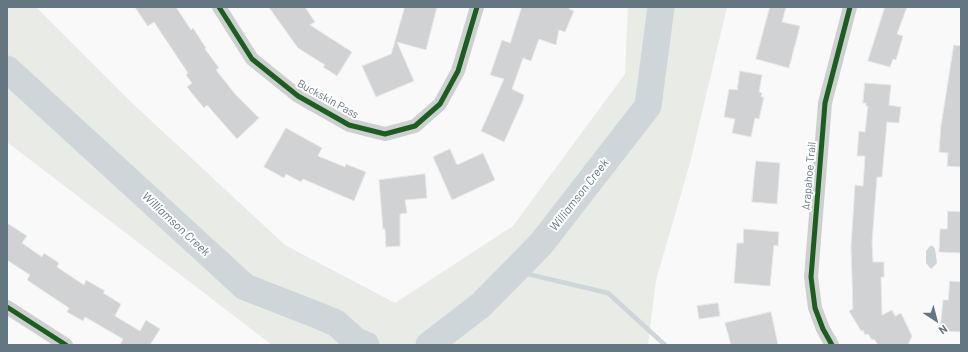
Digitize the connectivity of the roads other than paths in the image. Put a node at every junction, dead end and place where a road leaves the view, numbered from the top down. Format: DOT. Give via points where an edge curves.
graph roads {
  1 [pos="219,7"];
  2 [pos="477,7"];
  3 [pos="850,7"];
  4 [pos="7,307"];
  5 [pos="66,345"];
  6 [pos="832,345"];
  1 -- 2 [label="street, Buckskin Pass" via="252,59 298,96 349,125 385,134 415,126 440,104 458,71"];
  3 -- 6 [label="street, Arapahoe Trail" via="825,103 811,277 814,308"];
  4 -- 5 [label="street"];
}
